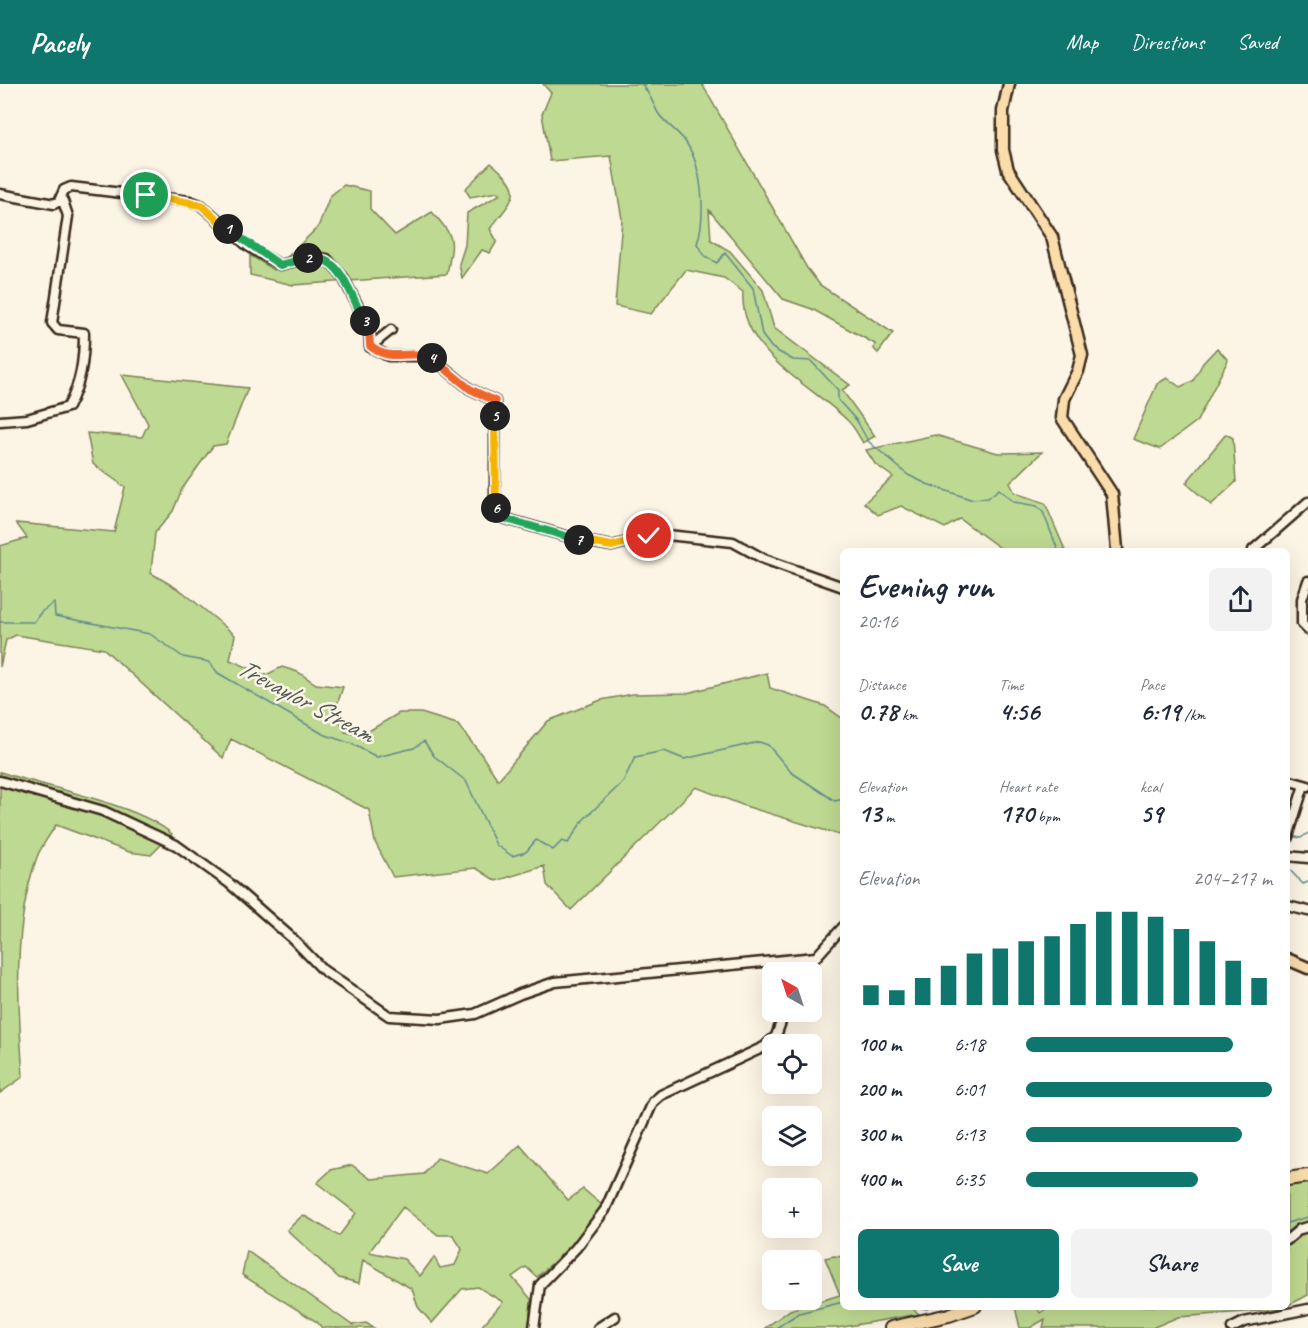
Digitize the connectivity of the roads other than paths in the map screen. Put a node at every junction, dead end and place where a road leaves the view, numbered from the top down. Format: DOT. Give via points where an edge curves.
graph roads {
  1 [pos="1009,84"];
  2 [pos="0,194"];
  3 [pos="59,201"];
  4 [pos="391,330"];
  5 [pos="370,346"];
  6 [pos="0,421"];
  7 [pos="1308,502"];
  8 [pos="1117,548"];
  9 [pos="1254,548"];
  10 [pos="1308,581"];
  11 [pos="840,586"];
  12 [pos="1308,630"];
  13 [pos="0,781"];
  14 [pos="1290,781"];
  15 [pos="1306,786"];
  16 [pos="1290,823"];
  17 [pos="1290,856"];
  18 [pos="1308,858"];
  19 [pos="1290,907"];
  20 [pos="1308,911"];
  21 [pos="840,930"];
  22 [pos="816,957"];
  23 [pos="1290,960"];
  24 [pos="812,962"];
  25 [pos="1308,968"];
  26 [pos="781,1022"];
  27 [pos="1308,1176"];
  28 [pos="1290,1179"];
  29 [pos="1308,1227"];
  30 [pos="1290,1237"];
  31 [pos="1308,1309"];
  32 [pos="965,1310"];
  33 [pos="615,1317"];
  34 [pos="534,1328"];
  35 [pos="598,1328"];
  36 [pos="891,1328"];
  37 [pos="1232,1328"];
  1 -- 8 [label="main road" via="1003,111 1005,160 1016,185 1052,237 1082,355 1064,399 1062,418 1112,494"];
  2 -- 3 [label="street" via="54,204"];
  3 -- 5 [label="street" via="64,190 71,187 190,201 201,205 248,246 280,265 311,257 327,259 343,277 369,328"];
  3 -- 6 [label="street" via="63,201 68,216 52,323 58,330 84,333 77,390 68,407 27,419"];
  4 -- 5 [label="street"];
  5 -- 11 [label="street" via="388,356 430,356 470,389 495,401 495,502 496,512 503,518 612,546 658,534 733,542 764,559"];
  7 -- 9 [label="street"];
  10 -- 12 [label="street" via="1302,599 1302,624"];
  13 -- 22 [label="street" via="104,811 176,845 229,883 323,970 389,1016 441,1019 476,1014 555,982"];
  14 -- 15 [label="street"];
  15 -- 16 [label="street"];
  17 -- 18 [label="street"];
  19 -- 20 [label="street"];
  21 -- 22 [label="street"];
  22 -- 24 [label="street"];
  23 -- 25 [label="main road"];
  26 -- 34 [label="street" via="776,1036 764,1047 653,1102 605,1210 540,1285"];
  27 -- 28 [label="highway"];
  29 -- 30 [label="street"];
  31 -- 37 [label="street"];
  32 -- 36 [label="highway"];
  33 -- 35 [label="street"];
}
